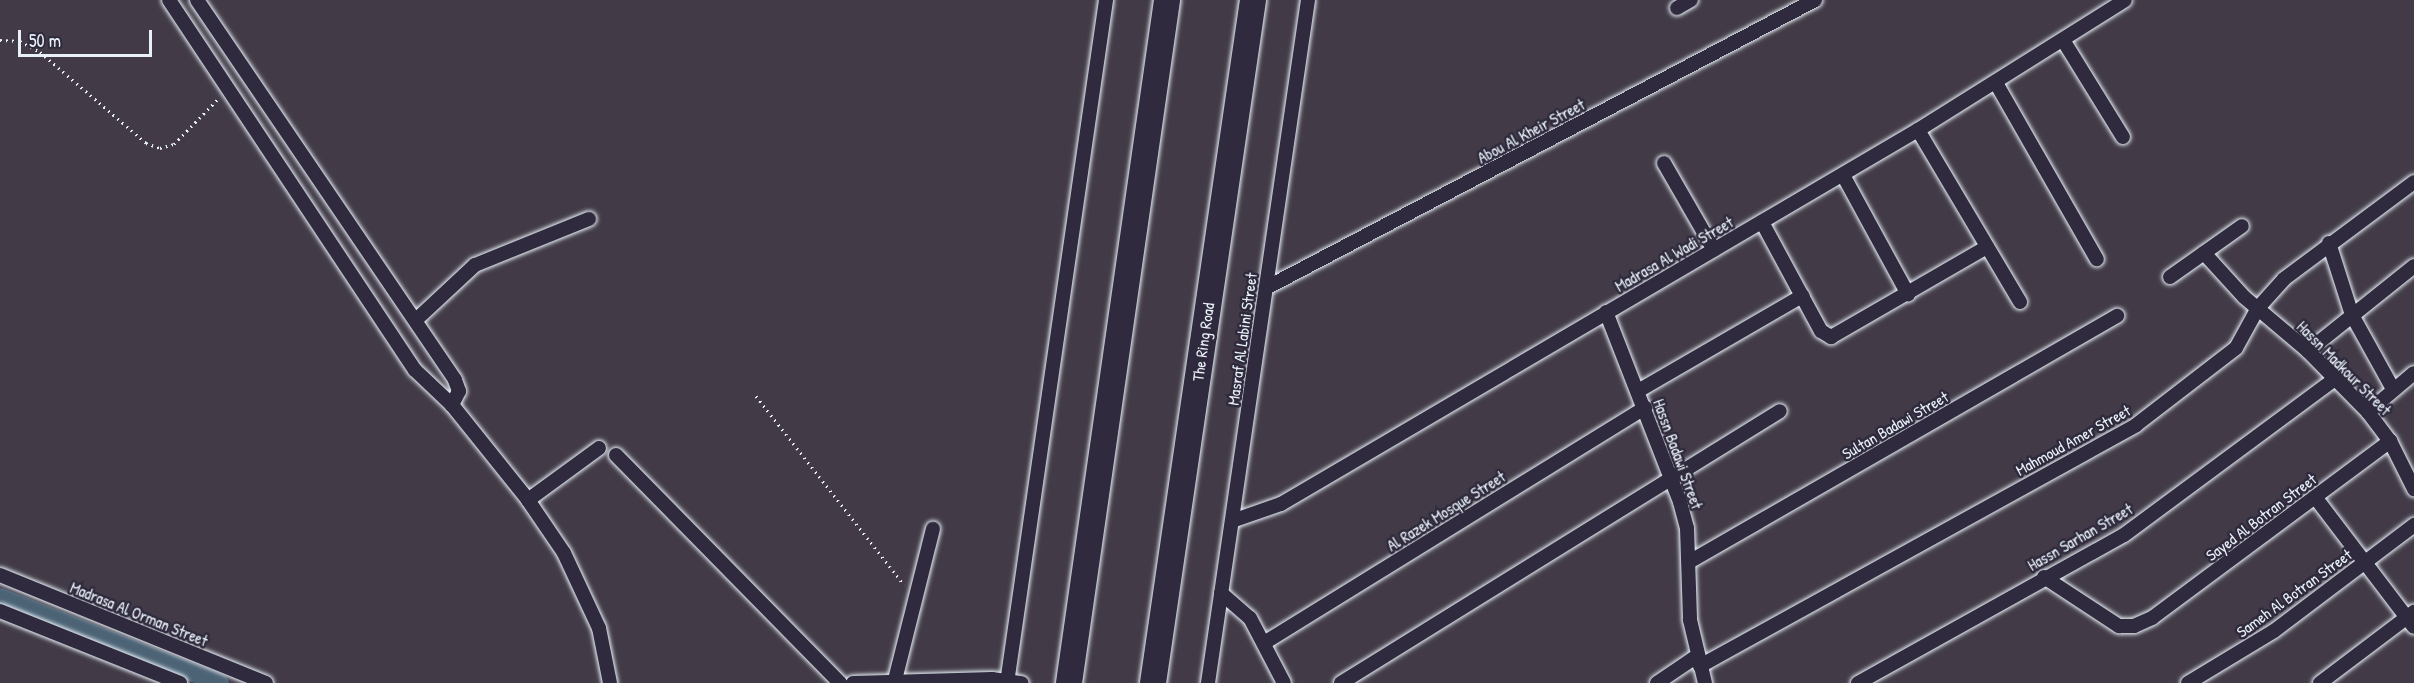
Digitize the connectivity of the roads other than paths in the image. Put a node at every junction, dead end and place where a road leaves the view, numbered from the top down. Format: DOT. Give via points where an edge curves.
graph roads {
  1 [pos="169,0"];
  2 [pos="197,0"];
  3 [pos="1106,0"];
  4 [pos="1167,0"];
  5 [pos="1253,0"];
  6 [pos="1308,0"];
  7 [pos="1691,0"];
  8 [pos="2125,0"];
  9 [pos="1811,1"];
  10 [pos="1677,8"];
  11 [pos="2063,40"];
  12 [pos="1996,83"];
  13 [pos="1918,130"];
  14 [pos="2123,137"];
  15 [pos="1664,163"];
  16 [pos="1843,175"];
  17 [pos="2414,182"];
  18 [pos="589,219"];
  19 [pos="1762,222"];
  20 [pos="2242,226"];
  21 [pos="2330,243"];
  22 [pos="1987,247"];
  23 [pos="1714,250"];
  24 [pos="2204,253"];
  25 [pos="2097,259"];
  26 [pos="2414,266"];
  27 [pos="2170,277"];
  28 [pos="1266,288"];
  29 [pos="1908,294"];
  30 [pos="1802,296"];
  31 [pos="2020,302"];
  32 [pos="2258,308"];
  33 [pos="1606,312"];
  34 [pos="2352,315"];
  35 [pos="2117,316"];
  36 [pos="417,319"];
  37 [pos="2308,351"];
  38 [pos="2414,373"];
  39 [pos="2335,379"];
  40 [pos="2394,389"];
  41 [pos="1638,391"];
  42 [pos="452,405"];
  43 [pos="1645,408"];
  44 [pos="1780,411"];
  45 [pos="2368,412"];
  46 [pos="2390,441"];
  47 [pos="599,448"];
  48 [pos="616,455"];
  49 [pos="1671,477"];
  50 [pos="2414,489"];
  51 [pos="2315,497"];
  52 [pos="528,501"];
  53 [pos="1232,521"];
  54 [pos="2414,525"];
  55 [pos="933,530"];
  56 [pos="1689,562"];
  57 [pos="2365,562"];
  58 [pos="0,575"];
  59 [pos="2044,577"];
  60 [pos="1221,593"];
  61 [pos="0,611"];
  62 [pos="2412,619"];
  63 [pos="1264,643"];
  64 [pos="1698,661"];
  65 [pos="1070,679"];
  66 [pos="895,680"];
  67 [pos="1007,681"];
  68 [pos="180,683"];
  69 [pos="266,683"];
  70 [pos="610,683"];
  71 [pos="840,683"];
  72 [pos="853,683"];
  73 [pos="1022,683"];
  74 [pos="1153,683"];
  75 [pos="1208,683"];
  76 [pos="1284,683"];
  77 [pos="1341,683"];
  78 [pos="1657,683"];
  79 [pos="1705,683"];
  80 [pos="1858,683"];
  81 [pos="2188,683"];
  82 [pos="2320,683"];
  1 -- 42 [label="street" via="231,87 415,370"];
  2 -- 36 [label="street"];
  3 -- 67 [label="street"];
  4 -- 65 [label="highway"];
  5 -- 74 [label="highway, The Ring Road"];
  6 -- 28 [label="street, Masraf Al Labini Street"];
  7 -- 10 [label="street"];
  8 -- 11 [label="street, Madrasa Al Wadi Street"];
  9 -- 28 [label="street, Abou Al Kheir Street"];
  11 -- 12 [label="street, Madrasa Al Wadi Street"];
  11 -- 14 [label="street"];
  12 -- 13 [label="street, Madrasa Al Wadi Street"];
  12 -- 25 [label="street"];
  13 -- 16 [label="street, Madrasa Al Wadi Street"];
  13 -- 22 [label="street"];
  15 -- 23 [label="street"];
  16 -- 19 [label="street, Madrasa Al Wadi Street"];
  16 -- 29 [label="street"];
  17 -- 21 [label="street, Mahmoud Amer Street"];
  18 -- 36 [label="street" via="475,265"];
  19 -- 23 [label="street, Madrasa Al Wadi Street"];
  19 -- 30 [label="street"];
  20 -- 24 [label="street"];
  21 -- 32 [label="street, Mahmoud Amer Street" via="2273,288"];
  21 -- 34 [label="street"];
  22 -- 29 [label="street"];
  22 -- 31 [label="street"];
  23 -- 33 [label="street, Madrasa Al Wadi Street"];
  24 -- 27 [label="street"];
  24 -- 32 [label="street, Hassn Madkour Street"];
  26 -- 34 [label="street"];
  28 -- 53 [label="street, Masraf Al Labini Street"];
  29 -- 30 [label="street" via="1831,337 1821,331"];
  30 -- 41 [label="street"];
  32 -- 37 [label="street, Hassn Madkour Street"];
  32 -- 64 [label="street, Mahmoud Amer Street" via="2236,348 2136,425"];
  33 -- 41 [label="street, Hassn Badawi Street"];
  33 -- 53 [label="street, Madrasa Al Wadi Street" via="1281,504"];
  34 -- 37 [label="street"];
  34 -- 40 [label="street"];
  35 -- 56 [label="street, Sultan Badawi Street"];
  36 -- 42 [label="street" via="458,385"];
  37 -- 39 [label="street, Hassn Madkour Street"];
  38 -- 40 [label="street"];
  39 -- 45 [label="street, Hassn Madkour Street"];
  39 -- 59 [label="street, Hassn Sarhan Street" via="2124,535"];
  40 -- 45 [label="street"];
  41 -- 43 [label="street, Hassn Badawi Street"];
  42 -- 52 [label="street"];
  43 -- 49 [label="street, Hassn Badawi Street"];
  43 -- 63 [label="street, Al Razek Mosque Street"];
  44 -- 49 [label="street"];
  45 -- 46 [label="street, Hassn Madkour Street"];
  46 -- 50 [label="street, Hassn Madkour Street"];
  46 -- 51 [label="street, Sayed Al Botran Street"];
  47 -- 52 [label="street"];
  48 -- 71 [label="street"];
  49 -- 56 [label="street, Hassn Badawi Street" via="1686,528"];
  49 -- 77 [label="street"];
  51 -- 57 [label="street"];
  51 -- 59 [label="street, Sayed Al Botran Street" via="2152,618 2119,626"];
  52 -- 70 [label="street" via="589,602"];
  53 -- 60 [label="street, Masraf Al Labini Street"];
  54 -- 57 [label="street, Sameh Al Botran Street"];
  55 -- 66 [label="street" via="918,603"];
  56 -- 64 [label="street, Hassn Badawi Street" via="1690,620"];
  57 -- 62 [label="street"];
  57 -- 81 [label="street, Sameh Al Botran Street" via="2274,631"];
  58 -- 69 [label="street, Madrasa Al Orman Street"];
  59 -- 80 [label="street, Hassn Sarhan Street"];
  60 -- 63 [label="street" via="1250,618"];
  60 -- 75 [label="street, Masraf Al Labini Street"];
  61 -- 68 [label="street"];
  62 -- 82 [label="street"];
  63 -- 76 [label="street"];
  64 -- 78 [label="street, Mahmoud Amer Street"];
  64 -- 79 [label="street, Hassn Badawi Street"];
  66 -- 67 [label="street"];
  66 -- 72 [label="street"];
  67 -- 73 [label="street"];
}
